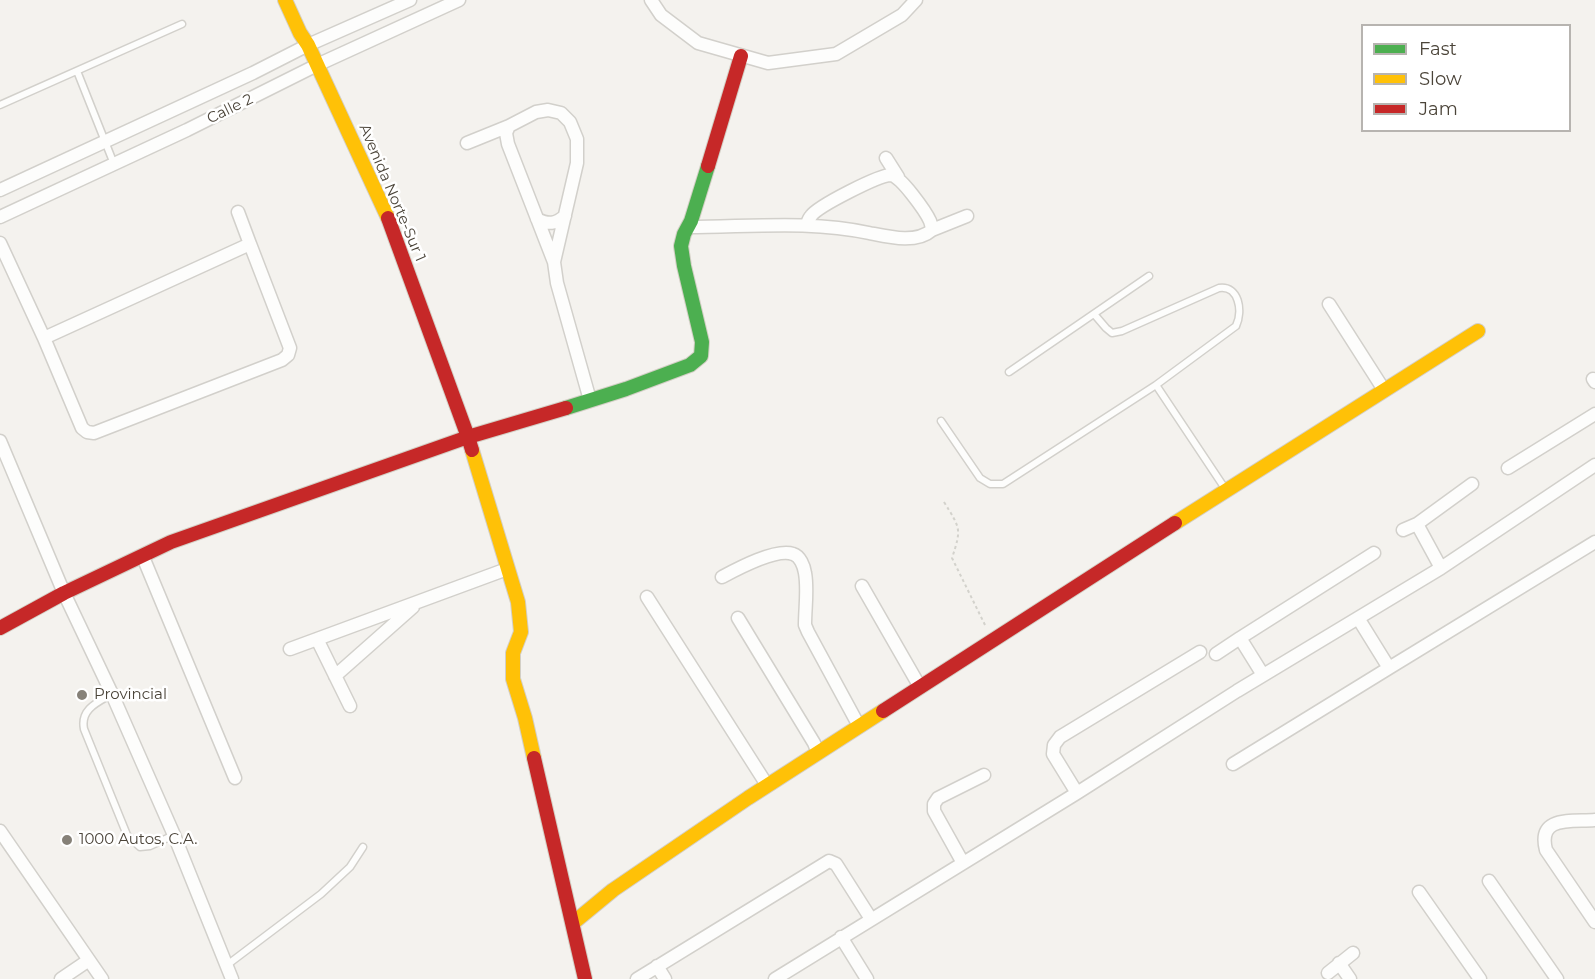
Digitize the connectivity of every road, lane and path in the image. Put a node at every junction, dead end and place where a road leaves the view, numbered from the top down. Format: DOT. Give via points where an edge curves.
graph roads {
  1 [pos="285,0"];
  2 [pos="410,0"];
  3 [pos="459,0"];
  4 [pos="651,0"];
  5 [pos="916,0"];
  6 [pos="182,24"];
  7 [pos="308,45"];
  8 [pos="741,56"];
  9 [pos="317,65"];
  10 [pos="77,71"];
  11 [pos="0,105"];
  12 [pos="509,126"];
  13 [pos="105,141"];
  14 [pos="467,143"];
  15 [pos="886,158"];
  16 [pos="114,164"];
  17 [pos="898,177"];
  18 [pos="0,190"];
  19 [pos="238,212"];
  20 [pos="565,216"];
  21 [pos="966,216"];
  22 [pos="0,217"];
  23 [pos="537,219"];
  24 [pos="807,224"];
  25 [pos="688,227"];
  26 [pos="932,230"];
  27 [pos="0,243"];
  28 [pos="250,244"];
  29 [pos="554,262"];
  30 [pos="1149,276"];
  31 [pos="1329,304"];
  32 [pos="1094,314"];
  33 [pos="1478,331"];
  34 [pos="44,339"];
  35 [pos="1009,372"];
  36 [pos="1156,385"];
  37 [pos="1384,390"];
  38 [pos="590,400"];
  39 [pos="1595,414"];
  40 [pos="941,421"];
  41 [pos="468,437"];
  42 [pos="0,441"];
  43 [pos="1595,465"];
  44 [pos="1508,468"];
  45 [pos="1472,484"];
  46 [pos="1226,490"];
  47 [pos="944,502"];
  48 [pos="1417,524"];
  49 [pos="1403,530"];
  50 [pos="1595,542"];
  51 [pos="1374,553"];
  52 [pos="143,557"];
  53 [pos="1440,568"];
  54 [pos="507,569"];
  55 [pos="722,577"];
  56 [pos="862,586"];
  57 [pos="64,593"];
  58 [pos="647,597"];
  59 [pos="418,602"];
  60 [pos="738,618"];
  61 [pos="1358,618"];
  62 [pos="0,628"];
  63 [pos="1240,638"];
  64 [pos="317,639"];
  65 [pos="992,641"];
  66 [pos="290,649"];
  67 [pos="1200,652"];
  68 [pos="1216,654"];
  69 [pos="1389,668"];
  70 [pos="1263,675"];
  71 [pos="335,676"];
  72 [pos="920,687"];
  73 [pos="112,694"];
  74 [pos="350,706"];
  75 [pos="859,726"];
  76 [pos="818,753"];
  77 [pos="1233,764"];
  78 [pos="984,775"];
  79 [pos="235,778"];
  80 [pos="767,785"];
  81 [pos="1077,794"];
  82 [pos="1595,819"];
  83 [pos="0,831"];
  84 [pos="174,835"];
  85 [pos="363,847"];
  86 [pos="963,863"];
  87 [pos="1490,881"];
  88 [pos="1419,892"];
  89 [pos="871,919"];
  90 [pos="573,922"];
  91 [pos="1595,922"];
  92 [pos="841,937"];
  93 [pos="1353,953"];
  94 [pos="88,960"];
  95 [pos="1339,963"];
  96 [pos="226,965"];
  97 [pos="657,966"];
  98 [pos="1328,973"];
  99 [pos="60,979"];
  100 [pos="102,979"];
  101 [pos="232,979"];
  102 [pos="585,979"];
  103 [pos="637,979"];
  104 [pos="665,979"];
  105 [pos="775,979"];
  106 [pos="867,979"];
  107 [pos="1350,979"];
  108 [pos="1480,979"];
  109 [pos="1557,979"];
  1 -- 7 [label="street, Avenida Norte-Sur 1"];
  2 -- 7 [label="street"];
  3 -- 9 [label="street, Calle 2"];
  4 -- 8 [label="street" via="661,15 698,43"];
  5 -- 8 [label="street" via="902,15 836,54 768,63"];
  6 -- 10 [label="lane"];
  7 -- 9 [label="street, Avenida Norte-Sur 1"];
  7 -- 13 [label="street"];
  8 -- 25 [label="street"];
  9 -- 16 [label="street, Calle 2"];
  9 -- 41 [label="street, Avenida Norte-Sur 1" via="386,213"];
  10 -- 11 [label="lane"];
  10 -- 13 [label="lane"];
  12 -- 14 [label="street"];
  12 -- 20 [label="street" via="548,110 561,113 570,122 578,140 577,163"];
  12 -- 23 [label="street" via="508,144"];
  13 -- 16 [label="lane"];
  13 -- 18 [label="street"];
  15 -- 17 [label="street"];
  16 -- 22 [label="street, Calle 2"];
  17 -- 24 [label="street" via="880,178 850,191 811,215"];
  17 -- 26 [label="street" via="930,219"];
  19 -- 28 [label="street"];
  20 -- 23 [label="street" via="552,224"];
  20 -- 29 [label="street"];
  21 -- 26 [label="street"];
  23 -- 29 [label="street"];
  24 -- 25 [label="street"];
  24 -- 26 [label="street" via="902,238 927,235"];
  25 -- 38 [label="street" via="681,246 702,342 701,356 690,365"];
  27 -- 34 [label="street"];
  28 -- 34 [label="street"];
  28 -- 34 [label="street" via="290,348 282,360 94,433 82,428"];
  29 -- 38 [label="street" via="556,283"];
  30 -- 32 [label="lane"];
  31 -- 37 [label="street"];
  32 -- 35 [label="lane"];
  32 -- 36 [label="lane" via="1112,333 1219,288 1233,293 1240,313 1236,326"];
  33 -- 37 [label="street"];
  36 -- 40 [label="lane" via="1003,484 990,484 980,478"];
  36 -- 46 [label="lane"];
  37 -- 46 [label="street"];
  38 -- 41 [label="street"];
  39 -- 44 [label="street"];
  41 -- 52 [label="street" via="171,542"];
  41 -- 54 [label="street, Avenida Norte-Sur 1"];
  42 -- 57 [label="street"];
  43 -- 53 [label="street"];
  45 -- 48 [label="street"];
  46 -- 65 [label="street"];
  47 -- 65 [label="path" via="958,526 952,558"];
  48 -- 49 [label="street"];
  48 -- 53 [label="street"];
  50 -- 69 [label="street"];
  51 -- 63 [label="street"];
  52 -- 57 [label="street"];
  52 -- 79 [label="street"];
  53 -- 61 [label="street"];
  54 -- 59 [label="street"];
  54 -- 90 [label="street, Avenida Norte-Sur 1" via="518,602 521,632 513,653 513,679"];
  55 -- 75 [label="street" via="762,558 783,553 798,558 805,571 805,624"];
  56 -- 72 [label="street"];
  57 -- 62 [label="street"];
  57 -- 73 [label="street"];
  58 -- 80 [label="street"];
  59 -- 64 [label="street"];
  59 -- 71 [label="street"];
  60 -- 76 [label="street"];
  61 -- 69 [label="street"];
  61 -- 70 [label="street"];
  63 -- 68 [label="street"];
  63 -- 70 [label="street"];
  64 -- 66 [label="street"];
  64 -- 71 [label="street"];
  65 -- 72 [label="street"];
  67 -- 81 [label="street" via="1060,737 1053,753"];
  69 -- 77 [label="street"];
  70 -- 81 [label="street"];
  71 -- 74 [label="street"];
  72 -- 75 [label="street"];
  73 -- 84 [label="street"];
  73 -- 84 [label="lane" via="88,709 82,722 126,835 140,847"];
  75 -- 76 [label="street"];
  76 -- 80 [label="street"];
  78 -- 86 [label="street" via="938,798 934,804 934,811"];
  80 -- 90 [label="street" via="613,890"];
  81 -- 86 [label="street"];
  82 -- 91 [label="street" via="1560,820 1551,825 1543,841"];
  83 -- 94 [label="street"];
  84 -- 96 [label="street"];
  85 -- 96 [label="lane" via="350,867 321,894"];
  86 -- 89 [label="street"];
  87 -- 109 [label="street"];
  88 -- 108 [label="street"];
  89 -- 92 [label="street"];
  89 -- 97 [label="street" via="836,864 829,861"];
  90 -- 102 [label="street, Avenida Norte-Sur 1"];
  92 -- 105 [label="street"];
  92 -- 106 [label="street"];
  93 -- 95 [label="street"];
  94 -- 99 [label="street"];
  94 -- 100 [label="street"];
  95 -- 98 [label="street"];
  95 -- 107 [label="street"];
  96 -- 101 [label="street"];
  97 -- 103 [label="street"];
  97 -- 104 [label="street"];
}
